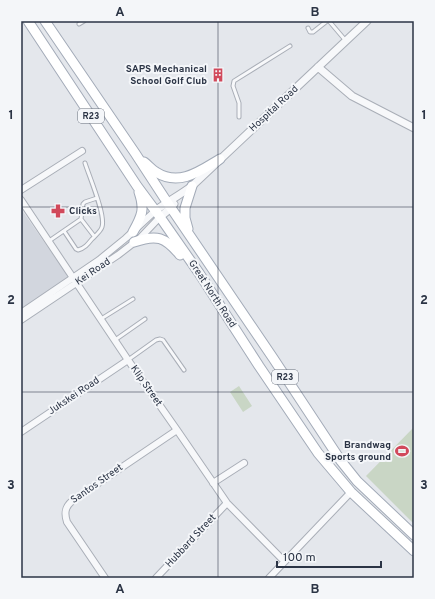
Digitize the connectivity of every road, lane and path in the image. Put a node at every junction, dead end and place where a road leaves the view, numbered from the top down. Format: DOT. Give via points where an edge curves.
graph roads {
  1 [pos="28,21"];
  2 [pos="45,21"];
  3 [pos="84,21"];
  4 [pos="328,21"];
  5 [pos="367,21"];
  6 [pos="79,24"];
  7 [pos="308,28"];
  8 [pos="346,41"];
  9 [pos="60,42"];
  10 [pos="290,46"];
  11 [pos="48,50"];
  12 [pos="318,67"];
  13 [pos="239,117"];
  14 [pos="414,128"];
  15 [pos="82,151"];
  16 [pos="135,153"];
  17 [pos="220,159"];
  18 [pos="85,163"];
  19 [pos="137,186"];
  20 [pos="192,186"];
  21 [pos="21,190"];
  22 [pos="97,198"];
  23 [pos="21,200"];
  24 [pos="169,205"];
  25 [pos="158,214"];
  26 [pos="81,219"];
  27 [pos="64,231"];
  28 [pos="133,232"];
  29 [pos="190,235"];
  30 [pos="94,236"];
  31 [pos="49,241"];
  32 [pos="134,242"];
  33 [pos="198,273"];
  34 [pos="75,280"];
  35 [pos="133,299"];
  36 [pos="21,313"];
  37 [pos="145,319"];
  38 [pos="21,320"];
  39 [pos="101,320"];
  40 [pos="114,340"];
  41 [pos="128,360"];
  42 [pos="184,370"];
  43 [pos="177,430"];
  44 [pos="21,432"];
  45 [pos="244,463"];
  46 [pos="213,483"];
  47 [pos="351,492"];
  48 [pos="227,503"];
  49 [pos="414,535"];
  50 [pos="414,551"];
  51 [pos="284,561"];
  52 [pos="105,578"];
  53 [pos="156,578"];
  54 [pos="269,578"];
  1 -- 11 [label="main road, Great North Road / R23"];
  2 -- 9 [label="main road, Great North Road / R23"];
  3 -- 6 [label="lane"];
  4 -- 7 [label="lane" via="313,32"];
  4 -- 8 [label="lane"];
  5 -- 8 [label="street, Hospital Road"];
  8 -- 12 [label="street, Hospital Road"];
  9 -- 11 [label="main road"];
  9 -- 16 [label="main road, Great North Road / R23"];
  10 -- 13 [label="lane" via="234,81"];
  11 -- 19 [label="main road, Great North Road / R23"];
  12 -- 14 [label="street" via="352,96"];
  12 -- 17 [label="street, Hospital Road"];
  15 -- 21 [label="street"];
  16 -- 17 [label="main road" via="155,172 173,178 193,175"];
  16 -- 24 [label="main road, Great North Road / R23"];
  17 -- 20 [label="street, Hospital Road"];
  18 -- 22 [label="lane"];
  19 -- 25 [label="main road, Great North Road / R23"];
  19 -- 28 [label="main road" via="143,207"];
  20 -- 24 [label="street, Hospital Road"];
  20 -- 29 [label="main road" via="185,208"];
  22 -- 26 [label="lane" via="83,204"];
  22 -- 30 [label="lane" via="103,225"];
  23 -- 31 [label="street, Klip Street"];
  24 -- 25 [label="street, Hospital Road"];
  24 -- 29 [label="main road, Great North Road / R23"];
  25 -- 28 [label="street, Kei Road"];
  25 -- 32 [label="street, Kei Road"];
  25 -- 33 [label="main road, Great North Road / R23"];
  26 -- 27 [label="lane"];
  26 -- 30 [label="lane"];
  27 -- 30 [label="lane" via="78,250 84,248"];
  27 -- 31 [label="lane"];
  28 -- 34 [label="street, Kei Road"];
  29 -- 49 [label="main road, Great North Road / R23" via="341,461 357,481"];
  31 -- 34 [label="street, Klip Street"];
  32 -- 33 [label="main road" via="150,238 166,241"];
  32 -- 34 [label="street, Kei Road" via="113,259"];
  33 -- 47 [label="main road, Great North Road / R23" via="318,453"];
  34 -- 36 [label="street, Kei Road"];
  34 -- 38 [label="street, Kei Road"];
  34 -- 39 [label="street, Klip Street"];
  35 -- 39 [label="lane"];
  37 -- 40 [label="lane"];
  39 -- 40 [label="street, Klip Street"];
  40 -- 41 [label="street, Klip Street"];
  41 -- 42 [label="lane" via="160,339"];
  41 -- 43 [label="street, Klip Street"];
  41 -- 44 [label="street, Jukskei Road"];
  43 -- 46 [label="street, Klip Street"];
  43 -- 52 [label="street, Santos Street" via="68,504 65,516 67,522"];
  45 -- 46 [label="street"];
  46 -- 48 [label="street, Klip Street"];
  47 -- 50 [label="main road, Great North Road / R23"];
  47 -- 51 [label="street"];
  48 -- 51 [label="street, Klip Street"];
  48 -- 53 [label="street, Hubbard Street"];
  51 -- 54 [label="street"];
}
